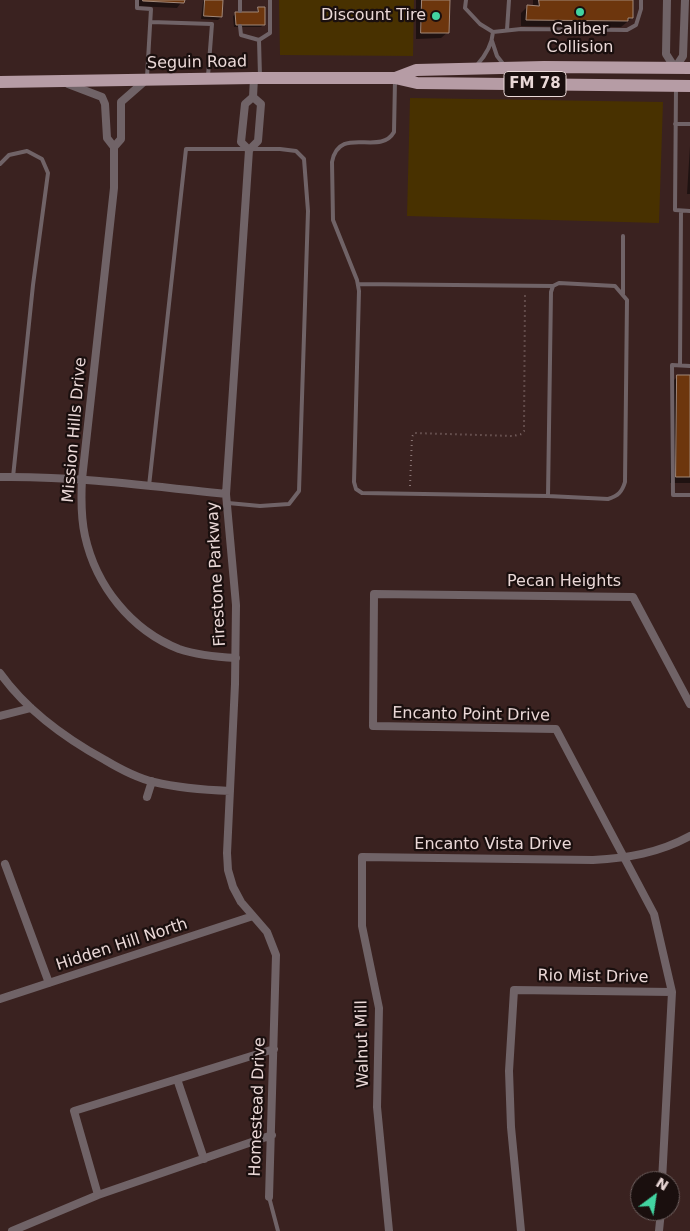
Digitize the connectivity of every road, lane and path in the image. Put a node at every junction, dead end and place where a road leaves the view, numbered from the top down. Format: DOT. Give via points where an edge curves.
graph roads {
  1 [pos="137,0"];
  2 [pos="240,0"];
  3 [pos="270,0"];
  4 [pos="466,0"];
  5 [pos="509,0"];
  6 [pos="641,0"];
  7 [pos="667,0"];
  8 [pos="685,0"];
  9 [pos="240,11"];
  10 [pos="151,22"];
  11 [pos="240,26"];
  12 [pos="507,30"];
  13 [pos="493,32"];
  14 [pos="259,40"];
  15 [pos="492,41"];
  16 [pos="474,68"];
  17 [pos="506,68"];
  18 [pos="675,68"];
  19 [pos="690,68"];
  20 [pos="690,77"];
  21 [pos="257,78"];
  22 [pos="395,78"];
  23 [pos="208,79"];
  24 [pos="147,80"];
  25 [pos="61,81"];
  26 [pos="0,82"];
  27 [pos="635,86"];
  28 [pos="676,86"];
  29 [pos="690,86"];
  30 [pos="253,97"];
  31 [pos="675,124"];
  32 [pos="690,124"];
  33 [pos="114,147"];
  34 [pos="249,150"];
  35 [pos="0,164"];
  36 [pos="682,210"];
  37 [pos="690,211"];
  38 [pos="623,236"];
  39 [pos="358,284"];
  40 [pos="525,286"];
  41 [pos="553,286"];
  42 [pos="624,294"];
  43 [pos="680,366"];
  44 [pos="690,366"];
  45 [pos="13,477"];
  46 [pos="0,478"];
  47 [pos="82,479"];
  48 [pos="149,486"];
  49 [pos="226,494"];
  50 [pos="410,494"];
  51 [pos="690,495"];
  52 [pos="548,496"];
  53 [pos="227,503"];
  54 [pos="374,594"];
  55 [pos="236,658"];
  56 [pos="0,673"];
  57 [pos="690,704"];
  58 [pos="31,708"];
  59 [pos="0,716"];
  60 [pos="152,782"];
  61 [pos="230,791"];
  62 [pos="147,797"];
  63 [pos="690,836"];
  64 [pos="362,857"];
  65 [pos="624,858"];
  66 [pos="5,864"];
  67 [pos="253,916"];
  68 [pos="49,983"];
  69 [pos="276,984"];
  70 [pos="672,992"];
  71 [pos="0,999"];
  72 [pos="274,1049"];
  73 [pos="177,1079"];
  74 [pos="272,1135"];
  75 [pos="204,1159"];
  76 [pos="663,1171"];
  77 [pos="98,1196"];
  78 [pos="269,1197"];
  79 [pos="12,1231"];
  80 [pos="278,1231"];
  81 [pos="389,1231"];
  82 [pos="521,1231"];
  1 -- 10 [label="lane" via="137,8 151,9"];
  2 -- 9 [label="lane"];
  3 -- 14 [label="lane" via="270,33"];
  4 -- 13 [label="lane" via="465,8"];
  5 -- 12 [label="lane"];
  6 -- 12 [label="lane" via="636,25 627,30"];
  7 -- 18 [label="street" via="666,54"];
  8 -- 18 [label="street" via="683,56"];
  10 -- 23 [label="lane" via="212,24"];
  10 -- 24 [label="lane"];
  11 -- 14 [label="lane" via="241,35"];
  12 -- 13 [label="lane"];
  13 -- 15 [label="lane"];
  14 -- 21 [label="lane"];
  15 -- 16 [label="lane"];
  15 -- 17 [label="lane"];
  16 -- 17 [label="main road, Seguin Road / FM 78"];
  16 -- 22 [label="main road, Seguin Road / FM 78" via="416,70"];
  17 -- 18 [label="main road, Seguin Road / FM 78"];
  18 -- 19 [label="main road, Seguin Road / FM 78"];
  18 -- 20 [label="main road"];
  18 -- 27 [label="main road" via="669,74"];
  21 -- 22 [label="main road, Seguin Road / FM 78"];
  21 -- 23 [label="main road, Seguin Road / FM 78"];
  21 -- 30 [label="street, Firestone Parkway"];
  22 -- 27 [label="main road, Seguin Road / FM 78" via="417,84"];
  22 -- 39 [label="lane" via="394,132 383,142 346,143 339,147 332,162 333,220"];
  23 -- 24 [label="main road, Seguin Road / FM 78"];
  24 -- 25 [label="main road, Seguin Road / FM 78"];
  24 -- 33 [label="street, Mission Hills Drive" via="121,102 122,139"];
  25 -- 26 [label="main road, Seguin Road / FM 78"];
  25 -- 33 [label="street, Mission Hills Drive" via="102,97 106,104 107,138"];
  27 -- 28 [label="main road, Seguin Road / FM 78"];
  28 -- 29 [label="main road, Seguin Road / FM 78"];
  28 -- 31 [label="lane"];
  30 -- 34 [label="street, Firestone Parkway" via="245,104 241,142"];
  30 -- 34 [label="street, Firestone Parkway" via="261,104 258,141"];
  31 -- 32 [label="lane"];
  31 -- 36 [label="lane" via="674,210"];
  33 -- 47 [label="street, Mission Hills Drive" via="114,188"];
  34 -- 48 [label="lane" via="186,149"];
  34 -- 49 [label="street, Firestone Parkway"];
  34 -- 53 [label="lane" via="296,151 304,159 308,211 299,491 289,504"];
  35 -- 45 [label="lane" via="9,156 26,151 42,158 48,173"];
  36 -- 37 [label="lane"];
  36 -- 43 [label="lane"];
  38 -- 42 [label="lane"];
  39 -- 40 [label="lane"];
  39 -- 50 [label="lane" via="354,482 362,493"];
  40 -- 41 [label="lane"];
  40 -- 50 [label="path" via="524,431 513,436 414,433"];
  41 -- 42 [label="lane" via="559,283 615,286"];
  41 -- 52 [label="lane"];
  42 -- 52 [label="lane" via="627,309 623,492 608,499"];
  43 -- 44 [label="lane"];
  43 -- 51 [label="lane" via="672,365 673,495"];
  45 -- 46 [label="street"];
  45 -- 47 [label="street"];
  47 -- 48 [label="street"];
  47 -- 55 [label="street, Mission Hills Drive" via="82,519 88,550 101,579 119,605 142,627 180,649"];
  48 -- 49 [label="street"];
  49 -- 53 [label="street, Firestone Parkway"];
  50 -- 52 [label="lane"];
  53 -- 55 [label="street, Firestone Parkway" via="236,605"];
  54 -- 57 [label="street, Pecan Heights" via="633,597"];
  54 -- 65 [label="street, Encanto Point Drive" via="373,726 556,729"];
  55 -- 61 [label="street, Firestone Parkway"];
  56 -- 58 [label="street"];
  58 -- 59 [label="street"];
  58 -- 60 [label="street" via="70,740 119,768"];
  60 -- 61 [label="street"];
  60 -- 62 [label="street"];
  61 -- 67 [label="street, Firestone Parkway" via="228,870 241,902"];
  63 -- 65 [label="street" via="665,848"];
  64 -- 65 [label="street, Encanto Vista Drive"];
  64 -- 81 [label="street, Walnut Mill" via="362,926 379,1008 377,1107"];
  65 -- 70 [label="street, Encanto Point Drive" via="654,914"];
  66 -- 68 [label="street"];
  67 -- 68 [label="street, Hidden Hill North"];
  67 -- 69 [label="street, Firestone Parkway" via="267,932 276,955"];
  68 -- 71 [label="street, Hidden Hill North"];
  69 -- 72 [label="street, Homestead Drive"];
  70 -- 76 [label="street, Encanto Point Drive"];
  70 -- 82 [label="street, Rio Mist Drive" via="514,990 509,1071"];
  72 -- 73 [label="street"];
  72 -- 74 [label="street, Homestead Drive"];
  73 -- 75 [label="street"];
  73 -- 77 [label="street" via="74,1111"];
  74 -- 75 [label="street"];
  74 -- 78 [label="street, Homestead Drive"];
  75 -- 77 [label="street"];
  77 -- 79 [label="street"];
  78 -- 80 [label="lane, Homestead Drive"];
}
